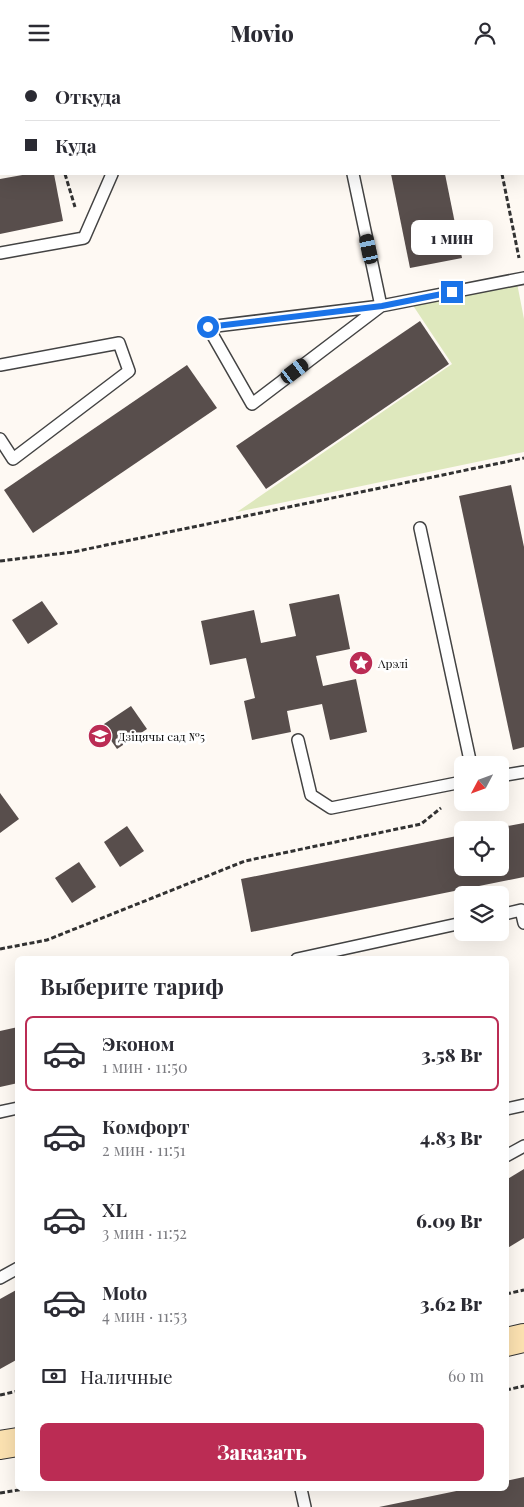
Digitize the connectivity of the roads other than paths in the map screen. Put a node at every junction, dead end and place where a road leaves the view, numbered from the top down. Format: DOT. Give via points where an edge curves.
graph roads {
  1 [pos="112,175"];
  2 [pos="353,175"];
  3 [pos="0,253"];
  4 [pos="524,278"];
  5 [pos="382,306"];
  6 [pos="0,365"];
  7 [pos="0,439"];
  8 [pos="420,528"];
  9 [pos="298,741"];
  10 [pos="469,756"];
  11 [pos="524,772"];
  12 [pos="509,774"];
  13 [pos="454,784"];
  14 [pos="509,913"];
  15 [pos="524,923"];
  16 [pos="454,925"];
  17 [pos="311,956"];
  18 [pos="524,1105"];
  19 [pos="509,1108"];
  20 [pos="15,1109"];
  21 [pos="0,1112"];
  22 [pos="524,1146"];
  23 [pos="509,1154"];
  24 [pos="15,1270"];
  25 [pos="0,1278"];
  26 [pos="524,1338"];
  27 [pos="509,1341"];
  28 [pos="15,1442"];
  29 [pos="0,1445"];
  30 [pos="302,1491"];
  31 [pos="305,1507"];
  1 -- 3 [label="lane" via="84,237"];
  2 -- 5 [label="lane"];
  4 -- 5 [label="lane"];
  5 -- 5 [label="lane" via="294,316 208,327 252,403"];
  6 -- 7 [label="lane" via="119,343 128,371 13,459"];
  8 -- 10 [label="lane"];
  9 -- 13 [label="lane" via="311,795 331,808"];
  11 -- 12 [label="lane"];
  14 -- 15 [label="lane" via="521,911"];
  16 -- 17 [label="lane"];
  18 -- 19 [label="lane"];
  20 -- 21 [label="lane"];
  22 -- 23 [label="lane"];
  24 -- 25 [label="lane"];
  26 -- 27 [label="main road"];
  28 -- 29 [label="main road"];
  30 -- 31 [label="lane"];
}
